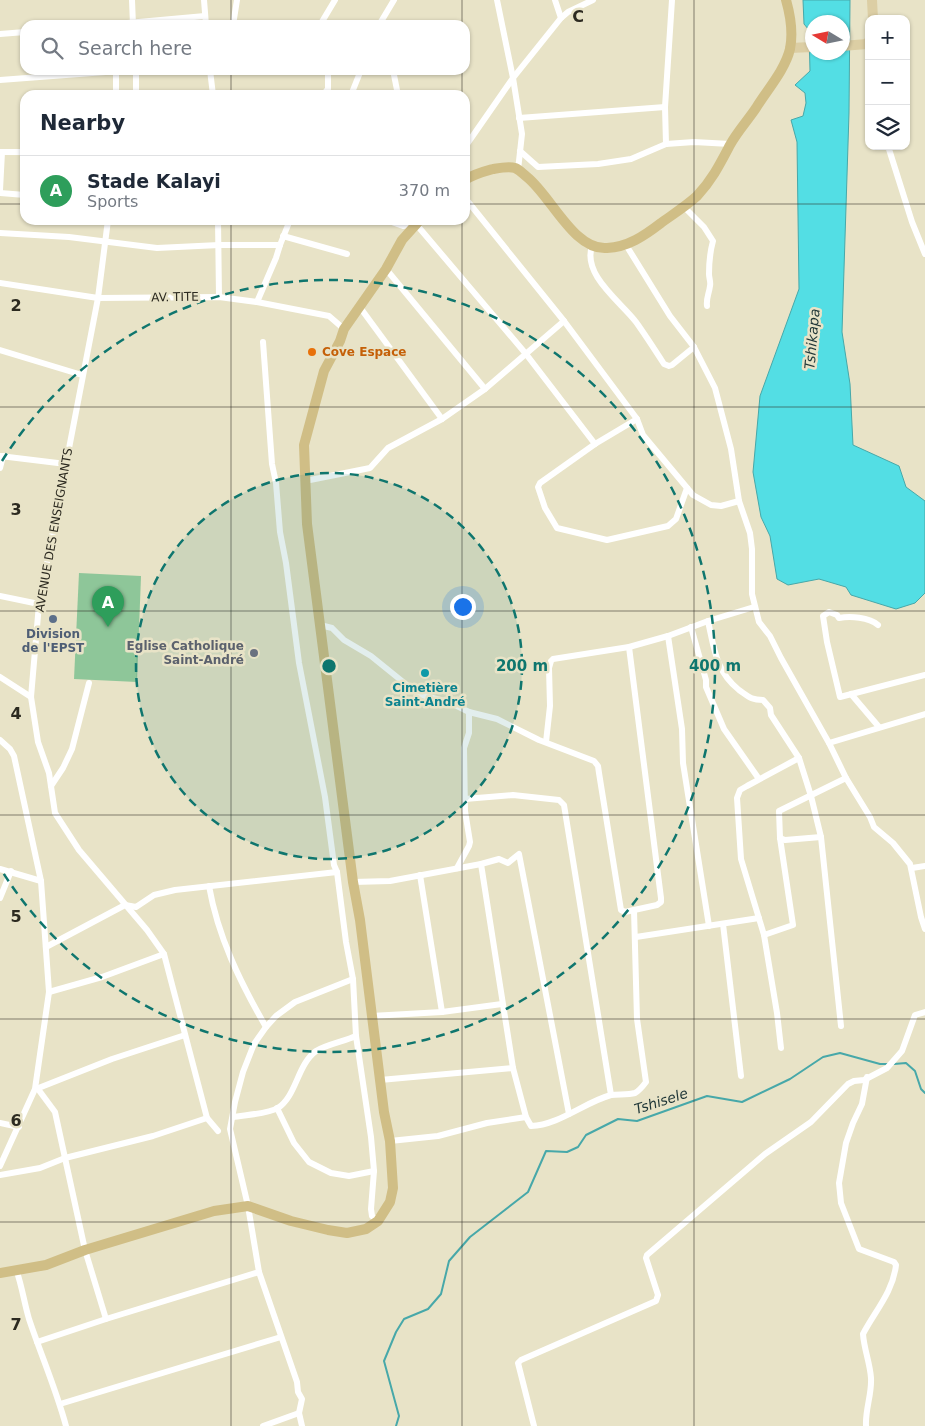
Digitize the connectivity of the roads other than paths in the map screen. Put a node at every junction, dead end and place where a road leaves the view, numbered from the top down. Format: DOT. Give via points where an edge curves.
graph roads {
  1 [pos="132,0"];
  2 [pos="204,0"];
  3 [pos="237,0"];
  4 [pos="334,0"];
  5 [pos="394,0"];
  6 [pos="497,0"];
  7 [pos="555,0"];
  8 [pos="593,0"];
  9 [pos="672,0"];
  10 [pos="786,0"];
  11 [pos="872,0"];
  12 [pos="873,15"];
  13 [pos="206,16"];
  14 [pos="561,18"];
  15 [pos="133,20"];
  16 [pos="170,20"];
  17 [pos="206,20"];
  18 [pos="235,20"];
  19 [pos="323,20"];
  20 [pos="382,20"];
  21 [pos="20,32"];
  22 [pos="0,34"];
  23 [pos="850,46"];
  24 [pos="865,46"];
  25 [pos="805,47"];
  26 [pos="795,48"];
  27 [pos="64,75"];
  28 [pos="116,75"];
  29 [pos="136,75"];
  30 [pos="211,75"];
  31 [pos="328,75"];
  32 [pos="359,75"];
  33 [pos="394,75"];
  34 [pos="514,78"];
  35 [pos="0,80"];
  36 [pos="116,90"];
  37 [pos="136,90"];
  38 [pos="212,90"];
  39 [pos="327,90"];
  40 [pos="353,90"];
  41 [pos="397,90"];
  42 [pos="665,107"];
  43 [pos="519,118"];
  44 [pos="470,139"];
  45 [pos="666,144"];
  46 [pos="730,144"];
  47 [pos="889,150"];
  48 [pos="520,151"];
  49 [pos="1,152"];
  50 [pos="20,152"];
  51 [pos="518,170"];
  52 [pos="470,176"];
  53 [pos="0,192"];
  54 [pos="20,194"];
  55 [pos="470,204"];
  56 [pos="683,206"];
  57 [pos="107,225"];
  58 [pos="218,225"];
  59 [pos="288,225"];
  60 [pos="415,225"];
  61 [pos="420,225"];
  62 [pos="0,233"];
  63 [pos="284,236"];
  64 [pos="105,241"];
  65 [pos="219,245"];
  66 [pos="626,245"];
  67 [pos="280,246"];
  68 [pos="592,246"];
  69 [pos="347,254"];
  70 [pos="925,254"];
  71 [pos="386,269"];
  72 [pos="0,283"];
  73 [pos="219,297"];
  74 [pos="97,299"];
  75 [pos="257,302"];
  76 [pos="359,306"];
  77 [pos="707,306"];
  78 [pos="564,321"];
  79 [pos="344,329"];
  80 [pos="263,342"];
  81 [pos="694,347"];
  82 [pos="0,350"];
  83 [pos="526,354"];
  84 [pos="82,375"];
  85 [pos="485,389"];
  86 [pos="442,419"];
  87 [pos="637,419"];
  88 [pos="595,444"];
  89 [pos="1,456"];
  90 [pos="66,464"];
  91 [pos="0,468"];
  92 [pos="305,481"];
  93 [pos="687,488"];
  94 [pos="739,501"];
  95 [pos="0,596"];
  96 [pos="39,604"];
  97 [pos="754,607"];
  98 [pos="708,621"];
  99 [pos="320,625"];
  100 [pos="878,625"];
  101 [pos="691,627"];
  102 [pos="668,636"];
  103 [pos="629,647"];
  104 [pos="925,675"];
  105 [pos="0,677"];
  106 [pos="89,683"];
  107 [pos="851,694"];
  108 [pos="31,697"];
  109 [pos="469,712"];
  110 [pos="925,714"];
  111 [pos="879,727"];
  112 [pos="0,740"];
  113 [pos="546,742"];
  114 [pos="829,743"];
  115 [pos="798,758"];
  116 [pos="846,778"];
  117 [pos="760,779"];
  118 [pos="51,786"];
  119 [pos="811,796"];
  120 [pos="465,799"];
  121 [pos="821,837"];
  122 [pos="780,838"];
  123 [pos="481,864"];
  124 [pos="925,866"];
  125 [pos="457,868"];
  126 [pos="912,868"];
  127 [pos="0,869"];
  128 [pos="11,871"];
  129 [pos="337,872"];
  130 [pos="420,875"];
  131 [pos="41,881"];
  132 [pos="353,882"];
  133 [pos="208,886"];
  134 [pos="0,898"];
  135 [pos="126,905"];
  136 [pos="634,910"];
  137 [pos="759,918"];
  138 [pos="723,924"];
  139 [pos="709,926"];
  140 [pos="925,929"];
  141 [pos="764,936"];
  142 [pos="636,937"];
  143 [pos="46,946"];
  144 [pos="164,954"];
  145 [pos="353,979"];
  146 [pos="49,992"];
  147 [pos="502,1004"];
  148 [pos="442,1012"];
  149 [pos="925,1012"];
  150 [pos="371,1016"];
  151 [pos="842,1026"];
  152 [pos="266,1027"];
  153 [pos="185,1035"];
  154 [pos="356,1036"];
  155 [pos="781,1048"];
  156 [pos="513,1068"];
  157 [pos="741,1076"];
  158 [pos="867,1077"];
  159 [pos="380,1080"];
  160 [pos="37,1089"];
  161 [pos="611,1096"];
  162 [pos="278,1108"];
  163 [pos="569,1114"];
  164 [pos="233,1117"];
  165 [pos="526,1117"];
  166 [pos="207,1118"];
  167 [pos="0,1123"];
  168 [pos="19,1127"];
  169 [pos="218,1131"];
  170 [pos="390,1141"];
  171 [pos="65,1158"];
  172 [pos="0,1166"];
  173 [pos="374,1171"];
  174 [pos="0,1175"];
  175 [pos="248,1206"];
  176 [pos="378,1221"];
  177 [pos="85,1250"];
  178 [pos="16,1269"];
  179 [pos="259,1272"];
  180 [pos="0,1273"];
  181 [pos="106,1319"];
  182 [pos="281,1337"];
  183 [pos="37,1342"];
  184 [pos="60,1404"];
  185 [pos="299,1413"];
  186 [pos="66,1426"];
  187 [pos="263,1426"];
  188 [pos="302,1426"];
  189 [pos="534,1426"];
  190 [pos="866,1426"];
  1 -- 15 [label="street"];
  2 -- 13 [label="street"];
  3 -- 18 [label="street"];
  4 -- 19 [label="street"];
  5 -- 20 [label="street"];
  6 -- 34 [label="street"];
  7 -- 14 [label="street"];
  8 -- 14 [label="street"];
  9 -- 42 [label="street"];
  10 -- 26 [label="highway"];
  11 -- 12 [label="main road"];
  13 -- 16 [label="street"];
  13 -- 17 [label="street"];
  14 -- 34 [label="street"];
  21 -- 22 [label="street"];
  23 -- 24 [label="main road"];
  25 -- 26 [label="main road"];
  26 -- 46 [label="highway"];
  27 -- 35 [label="street"];
  28 -- 36 [label="street"];
  29 -- 37 [label="street"];
  30 -- 38 [label="street"];
  31 -- 39 [label="street"];
  32 -- 40 [label="street"];
  33 -- 41 [label="street"];
  34 -- 43 [label="street"];
  34 -- 44 [label="street"];
  42 -- 43 [label="street"];
  42 -- 45 [label="street"];
  43 -- 48 [label="street"];
  45 -- 46 [label="street"];
  45 -- 48 [label="street" via="632,159 551,167 538,167"];
  46 -- 56 [label="highway" via="711,179 696,197"];
  47 -- 70 [label="street"];
  48 -- 51 [label="street"];
  49 -- 50 [label="street"];
  49 -- 53 [label="street"];
  51 -- 52 [label="highway" via="498,168"];
  51 -- 68 [label="highway" via="545,195 577,236"];
  53 -- 54 [label="street"];
  55 -- 78 [label="street"];
  56 -- 66 [label="highway" via="640,239"];
  56 -- 77 [label="street" via="704,227 712,241"];
  57 -- 64 [label="street, AVENUE DES ENSEIGNANTS"];
  58 -- 65 [label="street"];
  59 -- 63 [label="street"];
  60 -- 71 [label="highway" via="402,240"];
  61 -- 83 [label="street"];
  62 -- 64 [label="street"];
  63 -- 67 [label="street"];
  63 -- 69 [label="street"];
  64 -- 65 [label="street" via="157,248"];
  64 -- 74 [label="street, AVENUE DES ENSEIGNANTS"];
  65 -- 67 [label="street"];
  65 -- 73 [label="street"];
  66 -- 68 [label="highway" via="602,249"];
  66 -- 81 [label="street" via="670,316"];
  67 -- 75 [label="street"];
  68 -- 81 [label="street" via="589,255 593,268 664,364 672,365"];
  71 -- 76 [label="highway"];
  71 -- 85 [label="street"];
  72 -- 74 [label="street, AV. TITE"];
  73 -- 74 [label="street, AV. TITE"];
  73 -- 75 [label="street, AV. TITE"];
  74 -- 84 [label="street, AVENUE DES ENSEIGNANTS"];
  75 -- 79 [label="street, AV. TITE" via="329,316"];
  76 -- 79 [label="highway"];
  76 -- 86 [label="street"];
  78 -- 83 [label="street"];
  78 -- 87 [label="street"];
  79 -- 92 [label="highway" via="324,371 311,416 304,445"];
  80 -- 129 [label="street" via="280,532 299,663"];
  81 -- 94 [label="street" via="715,388 731,449"];
  82 -- 84 [label="street"];
  83 -- 85 [label="street"];
  83 -- 88 [label="street"];
  84 -- 90 [label="street, AVENUE DES ENSEIGNANTS"];
  85 -- 86 [label="street"];
  86 -- 92 [label="street" via="388,448 370,468"];
  87 -- 88 [label="street"];
  87 -- 93 [label="street" via="643,435"];
  88 -- 93 [label="street" via="538,487 557,528 607,540 668,526 676,519"];
  89 -- 90 [label="street"];
  89 -- 91 [label="street"];
  90 -- 96 [label="street, AVENUE DES ENSEIGNANTS"];
  92 -- 99 [label="highway"];
  93 -- 94 [label="street" via="711,504 722,506"];
  94 -- 97 [label="street" via="750,533 750,580"];
  95 -- 96 [label="street"];
  96 -- 108 [label="street, AVENUE DES ENSEIGNANTS"];
  97 -- 98 [label="street"];
  97 -- 114 [label="street" via="759,622 770,636"];
  98 -- 101 [label="street"];
  98 -- 115 [label="street" via="718,664 724,675 752,700 763,700"];
  99 -- 109 [label="street" via="332,628 418,694"];
  99 -- 132 [label="highway"];
  100 -- 107 [label="street" via="873,620 839,618 829,612 823,616 840,697"];
  101 -- 102 [label="street"];
  101 -- 117 [label="street" via="706,688 724,730"];
  102 -- 103 [label="street"];
  102 -- 139 [label="street"];
  103 -- 113 [label="street" via="551,661"];
  103 -- 136 [label="street" via="661,898 657,905"];
  104 -- 107 [label="street"];
  105 -- 108 [label="street"];
  106 -- 118 [label="street" via="72,749"];
  107 -- 111 [label="street"];
  108 -- 118 [label="street, AVENUE DES ENSEIGNANTS" via="38,742"];
  109 -- 113 [label="street" via="497,719"];
  109 -- 120 [label="street" via="469,733 464,748"];
  110 -- 111 [label="street"];
  111 -- 114 [label="street"];
  112 -- 131 [label="street" via="14,756"];
  113 -- 136 [label="street" via="594,761 598,766 621,910"];
  114 -- 116 [label="street"];
  115 -- 117 [label="street"];
  115 -- 119 [label="street"];
  116 -- 119 [label="street"];
  116 -- 126 [label="street" via="874,826 904,855"];
  117 -- 137 [label="street" via="740,790 737,798 741,859"];
  118 -- 135 [label="street, AVENUE DES ENSEIGNANTS" via="55,813 80,850"];
  119 -- 121 [label="street"];
  119 -- 122 [label="street" via="779,811"];
  120 -- 125 [label="street" via="470,842"];
  120 -- 161 [label="street" via="513,795 560,800 564,805"];
  121 -- 122 [label="street"];
  121 -- 151 [label="street"];
  122 -- 141 [label="street" via="793,925"];
  123 -- 125 [label="street"];
  123 -- 147 [label="street"];
  123 -- 163 [label="street" via="499,859 508,863 519,854 521,858"];
  124 -- 126 [label="street"];
  125 -- 130 [label="street"];
  126 -- 140 [label="street"];
  127 -- 128 [label="street"];
  128 -- 131 [label="street"];
  128 -- 134 [label="street"];
  129 -- 133 [label="street"];
  129 -- 145 [label="street"];
  130 -- 132 [label="street" via="384,882"];
  130 -- 148 [label="street"];
  131 -- 143 [label="street"];
  132 -- 150 [label="highway"];
  133 -- 135 [label="street" via="154,894 136,907"];
  133 -- 152 [label="street" via="232,962"];
  135 -- 143 [label="street"];
  135 -- 144 [label="street, AVENUE DES ENSEIGNANTS"];
  136 -- 142 [label="street"];
  137 -- 138 [label="street"];
  137 -- 141 [label="street"];
  138 -- 139 [label="street"];
  138 -- 157 [label="street"];
  139 -- 142 [label="street"];
  141 -- 155 [label="street"];
  142 -- 161 [label="street" via="637,1019 646,1082 634,1093"];
  143 -- 146 [label="street"];
  144 -- 146 [label="street" via="102,978"];
  144 -- 153 [label="street, AVENUE DES ENSEIGNANTS"];
  145 -- 152 [label="street" via="295,1002"];
  145 -- 154 [label="street"];
  146 -- 160 [label="street"];
  147 -- 148 [label="street"];
  147 -- 156 [label="street"];
  148 -- 150 [label="street"];
  149 -- 158 [label="street" via="915,1014 902,1051 887,1068"];
  150 -- 159 [label="highway"];
  152 -- 164 [label="street" via="254,1044 243,1072"];
  153 -- 160 [label="street"];
  153 -- 166 [label="street, AVENUE DES ENSEIGNANTS"];
  154 -- 162 [label="street" via="317,1051 307,1060"];
  154 -- 173 [label="street"];
  156 -- 159 [label="street"];
  156 -- 165 [label="street"];
  158 -- 189 [label="street" via="848,1084 811,1122 765,1154 647,1255 658,1295 656,1301 521,1360 518,1366"];
  158 -- 190 [label="street" via="862,1104 840,1169 841,1202 858,1249 896,1265 884,1301 863,1334 871,1377"];
  159 -- 170 [label="highway"];
  160 -- 168 [label="street"];
  160 -- 171 [label="street" via="54,1112"];
  161 -- 163 [label="street"];
  162 -- 164 [label="street"];
  162 -- 173 [label="street" via="294,1144 309,1162 330,1173 349,1176"];
  163 -- 165 [label="street" via="534,1126"];
  164 -- 175 [label="street" via="230,1129"];
  165 -- 170 [label="street" via="438,1136"];
  166 -- 169 [label="street, AVENUE DES ENSEIGNANTS"];
  166 -- 171 [label="street" via="153,1136"];
  167 -- 168 [label="street"];
  168 -- 172 [label="street"];
  170 -- 176 [label="highway" via="394,1188 390,1202"];
  171 -- 174 [label="street" via="40,1168"];
  171 -- 177 [label="street"];
  173 -- 176 [label="street" via="371,1209 372,1216"];
  175 -- 176 [label="highway" via="328,1230 366,1229"];
  175 -- 177 [label="highway" via="214,1211"];
  175 -- 179 [label="street"];
  177 -- 178 [label="highway" via="46,1265"];
  177 -- 181 [label="street"];
  178 -- 180 [label="highway"];
  178 -- 183 [label="street"];
  179 -- 181 [label="street"];
  179 -- 182 [label="street"];
  181 -- 183 [label="street"];
  182 -- 184 [label="street"];
  182 -- 185 [label="street" via="302,1400"];
  183 -- 184 [label="street"];
  184 -- 186 [label="street"];
  185 -- 187 [label="street"];
  185 -- 188 [label="street"];
}
